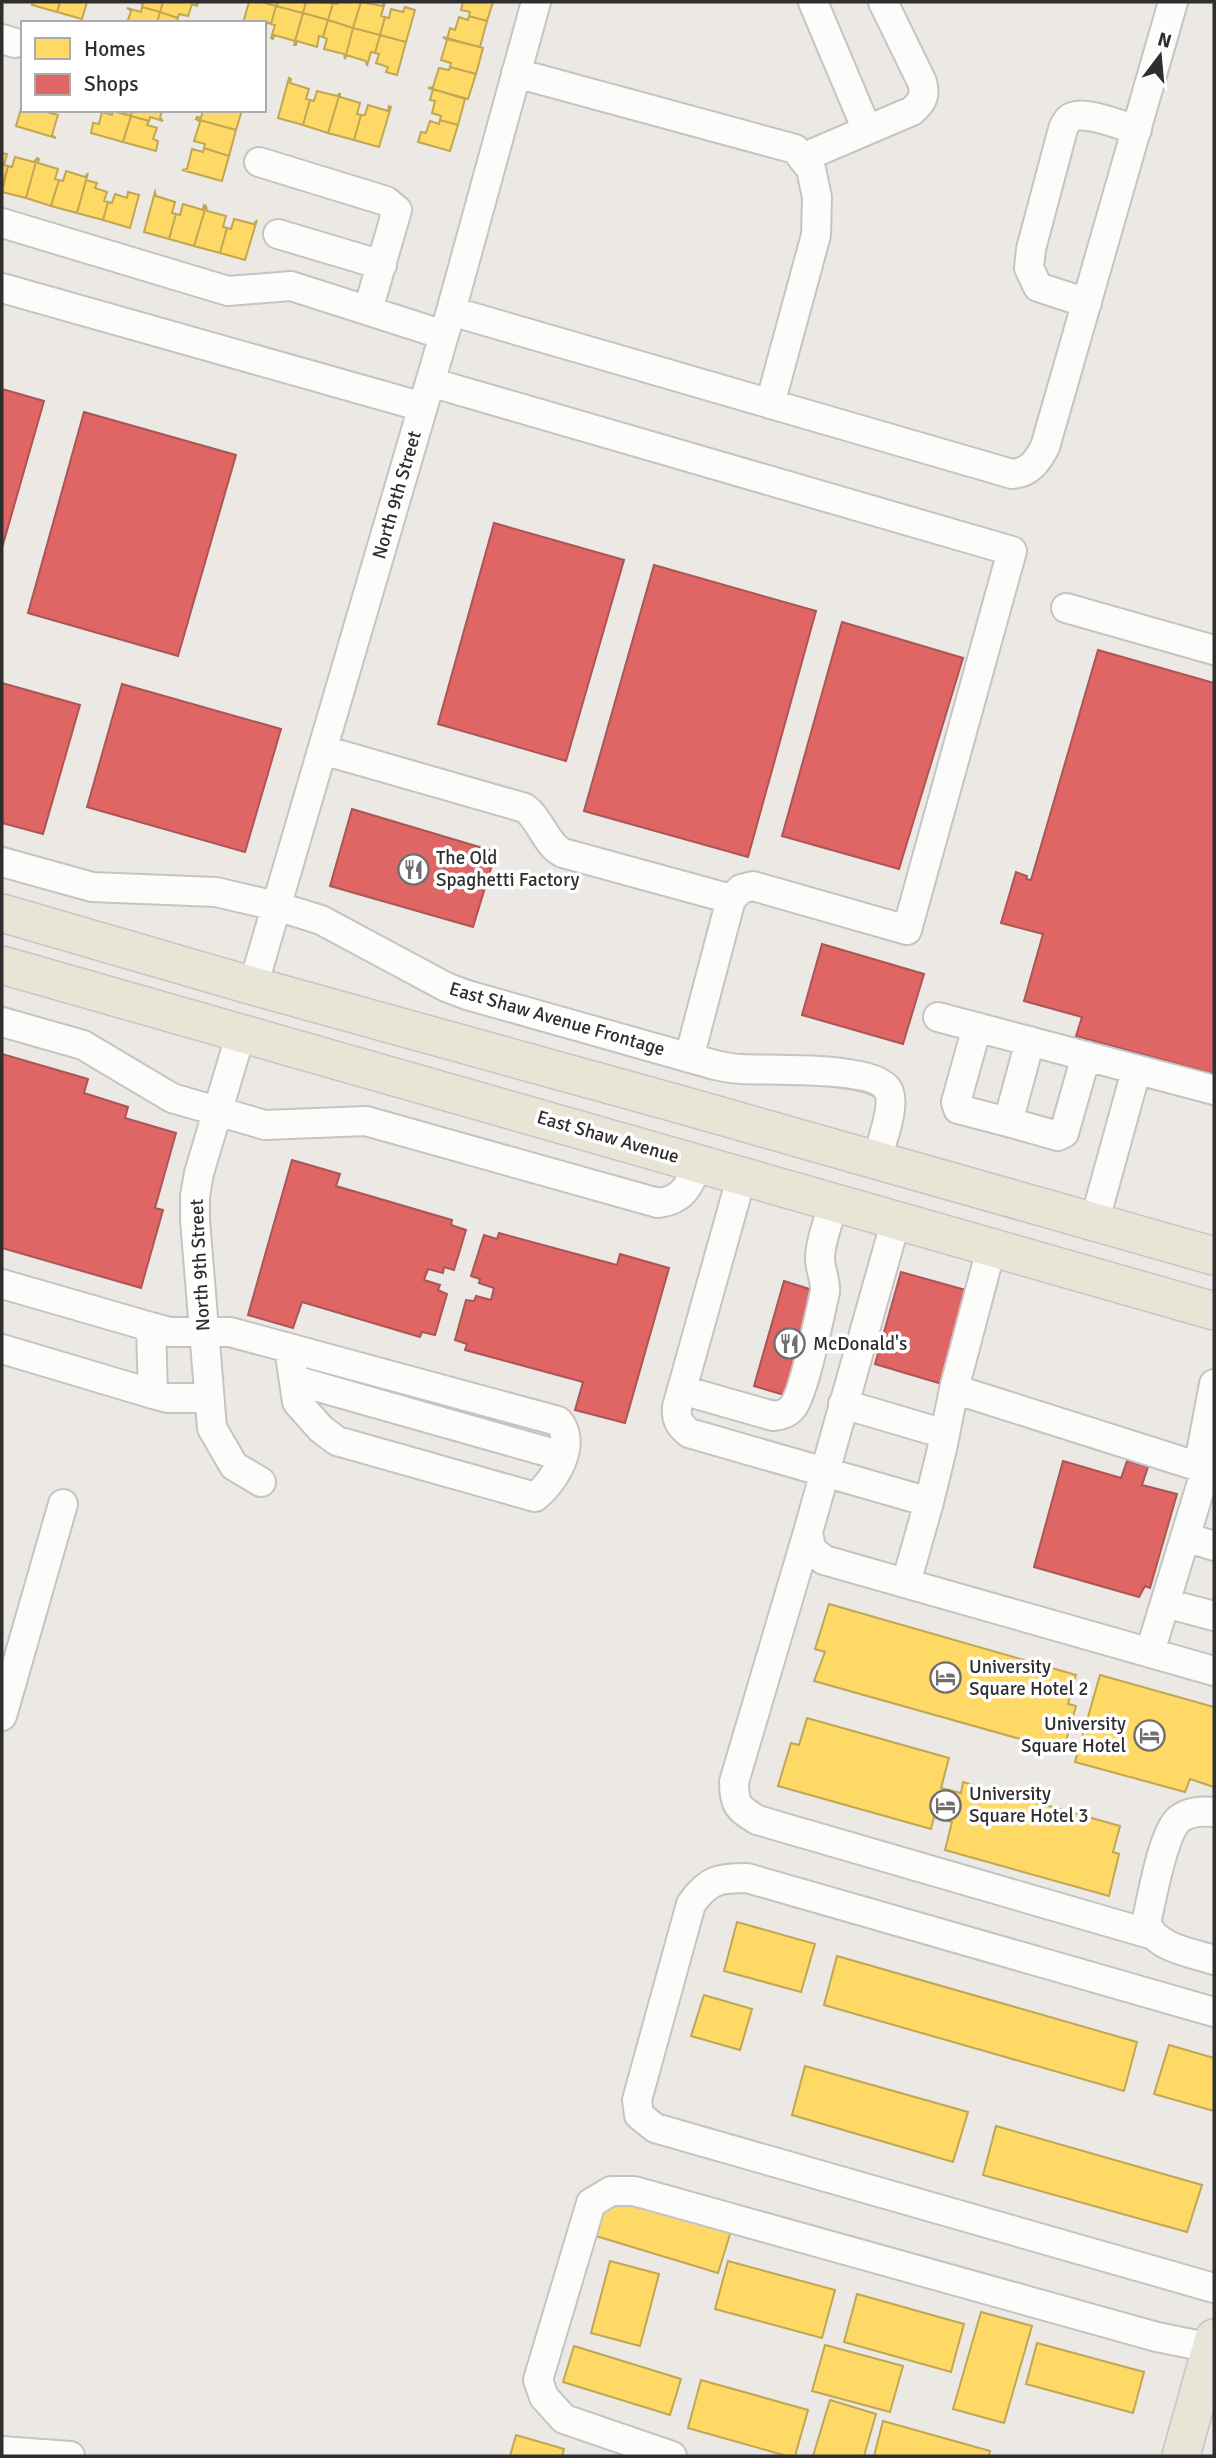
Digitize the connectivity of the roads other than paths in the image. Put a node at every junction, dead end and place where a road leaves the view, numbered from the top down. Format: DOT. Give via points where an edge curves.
graph roads {
  1 [pos="536,2"];
  2 [pos="813,2"];
  3 [pos="883,2"];
  4 [pos="1173,2"];
  5 [pos="516,73"];
  6 [pos="867,130"];
  7 [pos="1137,130"];
  8 [pos="802,158"];
  9 [pos="258,162"];
  10 [pos="2,223"];
  11 [pos="278,234"];
  12 [pos="382,265"];
  13 [pos="2,288"];
  14 [pos="1087,303"];
  15 [pos="368,310"];
  16 [pos="448,323"];
  17 [pos="427,395"];
  18 [pos="770,404"];
  19 [pos="1066,608"];
  20 [pos="1214,650"];
  21 [pos="323,750"];
  22 [pos="2,862"];
  23 [pos="731,899"];
  24 [pos="276,906"];
  25 [pos="2,913"];
  26 [pos="2,940"];
  27 [pos="2,965"];
  28 [pos="253,986"];
  29 [pos="938,1017"];
  30 [pos="2,1022"];
  31 [pos="978,1027"];
  32 [pos="241,1033"];
  33 [pos="1030,1041"];
  34 [pos="1086,1056"];
  35 [pos="689,1058"];
  36 [pos="1136,1071"];
  37 [pos="1214,1090"];
  38 [pos="676,1103"];
  39 [pos="218,1111"];
  40 [pos="1008,1122"];
  41 [pos="876,1161"];
  42 [pos="699,1163"];
  43 [pos="742,1175"];
  44 [pos="834,1203"];
  45 [pos="896,1220"];
  46 [pos="1094,1223"];
  47 [pos="992,1249"];
  48 [pos="1214,1256"];
  49 [pos="2,1284"];
  50 [pos="1214,1311"];
  51 [pos="151,1327"];
  52 [pos="203,1331"];
  53 [pos="289,1348"];
  54 [pos="2,1349"];
  55 [pos="294,1380"];
  56 [pos="1214,1384"];
  57 [pos="954,1389"];
  58 [pos="682,1390"];
  59 [pos="153,1394"];
  60 [pos="209,1398"];
  61 [pos="843,1404"];
  62 [pos="945,1434"];
  63 [pos="562,1457"];
  64 [pos="1210,1466"];
  65 [pos="824,1472"];
  66 [pos="261,1482"];
  67 [pos="929,1502"];
  68 [pos="63,1504"];
  69 [pos="808,1532"];
  70 [pos="1185,1537"];
  71 [pos="1214,1546"];
  72 [pos="906,1583"];
  73 [pos="1165,1603"];
  74 [pos="1214,1616"];
  75 [pos="1150,1652"];
  76 [pos="8,1669"];
  77 [pos="1214,1671"];
  78 [pos="2,1716"];
  79 [pos="1214,1812"];
  80 [pos="1150,1934"];
  81 [pos="1214,1959"];
  82 [pos="1214,2012"];
  83 [pos="1214,2288"];
  84 [pos="1213,2343"];
  85 [pos="2,2451"];
  86 [pos="71,2456"];
  87 [pos="672,2456"];
  88 [pos="1181,2456"];
  1 -- 5 [label="street, North 9th Street"];
  2 -- 6 [label="street"];
  3 -- 6 [label="street" via="925,93 912,111"];
  4 -- 7 [label="street"];
  5 -- 8 [label="street" via="795,149"];
  5 -- 16 [label="street, North 9th Street"];
  6 -- 8 [label="street"];
  7 -- 14 [label="street"];
  7 -- 14 [label="street" via="1077,114 1063,128 1029,268 1038,287"];
  8 -- 18 [label="street" via="811,169 817,197 816,235"];
  9 -- 12 [label="street" via="386,201 397,210"];
  10 -- 15 [label="street" via="228,291 291,286"];
  11 -- 12 [label="street"];
  12 -- 15 [label="street"];
  13 -- 17 [label="street"];
  14 -- 18 [label="street" via="1045,447 1037,462 1020,473"];
  15 -- 16 [label="street"];
  16 -- 17 [label="street, North 9th Street"];
  16 -- 18 [label="street"];
  17 -- 21 [label="street, North 9th Street"];
  17 -- 23 [label="street" via="1012,551 907,930 753,886 741,889"];
  19 -- 20 [label="street"];
  21 -- 23 [label="street" via="525,808 563,853"];
  21 -- 24 [label="street, North 9th Street"];
  22 -- 24 [label="street, East Shaw Avenue Frontage" via="92,887 216,892"];
  23 -- 35 [label="street"];
  24 -- 28 [label="street, North 9th Street"];
  24 -- 35 [label="street, East Shaw Avenue Frontage" via="321,920 467,995"];
  25 -- 28 [label="main road"];
  26 -- 28 [label="main road" via="215,1001 238,1001"];
  27 -- 32 [label="main road, East Shaw Avenue"];
  28 -- 38 [label="main road"];
  29 -- 31 [label="street"];
  30 -- 39 [label="street" via="83,1045 172,1098"];
  31 -- 33 [label="street"];
  31 -- 40 [label="street" via="956,1102 958,1108"];
  32 -- 38 [label="main road" via="252,1021 277,1016 571,1100"];
  32 -- 39 [label="street, North 9th Street"];
  32 -- 42 [label="main road, East Shaw Avenue"];
  33 -- 34 [label="street"];
  33 -- 40 [label="street"];
  34 -- 36 [label="street"];
  34 -- 40 [label="street" via="1064,1133 1058,1136"];
  35 -- 41 [label="street, East Shaw Avenue Frontage" via="740,1069 840,1072 878,1081 890,1100"];
  36 -- 37 [label="street"];
  36 -- 46 [label="street"];
  38 -- 41 [label="main road"];
  39 -- 42 [label="street" via="265,1125 366,1121 658,1203 678,1198"];
  39 -- 52 [label="street, North 9th Street" via="195,1196"];
  41 -- 46 [label="main road"];
  42 -- 43 [label="main road, East Shaw Avenue"];
  43 -- 44 [label="main road, East Shaw Avenue"];
  43 -- 58 [label="street"];
  44 -- 45 [label="main road, East Shaw Avenue"];
  44 -- 58 [label="street" via="820,1252 825,1292 794,1406 773,1416"];
  45 -- 47 [label="main road, East Shaw Avenue"];
  45 -- 61 [label="street"];
  46 -- 48 [label="main road"];
  47 -- 50 [label="main road, East Shaw Avenue"];
  47 -- 57 [label="street"];
  49 -- 51 [label="street"];
  51 -- 52 [label="street" via="170,1332"];
  51 -- 59 [label="street"];
  52 -- 53 [label="street" via="230,1332"];
  52 -- 60 [label="street, North 9th Street"];
  53 -- 55 [label="street"];
  53 -- 63 [label="street" via="558,1421 565,1429 567,1444"];
  54 -- 59 [label="street"];
  55 -- 63 [label="street"];
  55 -- 63 [label="street" via="297,1402 321,1429 350,1445 535,1497 553,1478"];
  56 -- 64 [label="street" via="1200,1458"];
  57 -- 62 [label="street"];
  57 -- 64 [label="street"];
  58 -- 65 [label="street" via="676,1417 689,1433"];
  59 -- 60 [label="street"];
  60 -- 66 [label="street, North 9th Street" via="212,1428 233,1466"];
  61 -- 62 [label="street"];
  61 -- 65 [label="street"];
  62 -- 67 [label="street"];
  64 -- 70 [label="street"];
  65 -- 67 [label="street"];
  65 -- 69 [label="street"];
  67 -- 72 [label="street"];
  68 -- 76 [label="street"];
  69 -- 72 [label="street" via="811,1549 824,1560"];
  69 -- 80 [label="street" via="734,1782 734,1799 741,1809 757,1819"];
  70 -- 71 [label="street"];
  70 -- 73 [label="street"];
  72 -- 75 [label="street"];
  73 -- 74 [label="street"];
  73 -- 75 [label="street"];
  75 -- 77 [label="street"];
  76 -- 78 [label="street"];
  79 -- 80 [label="street" via="1198,1811 1180,1818 1169,1831 1146,1923"];
  80 -- 81 [label="street" via="1164,1944"];
  82 -- 83 [label="street" via="747,1878 721,1878 701,1888 691,1904 637,2100 639,2115 655,2128"];
  84 -- 87 [label="street" via="1157,2337 634,2191 611,2191 591,2203 538,2380 544,2397 564,2418"];
  84 -- 88 [label="main road"];
  85 -- 86 [label="street"];
}
